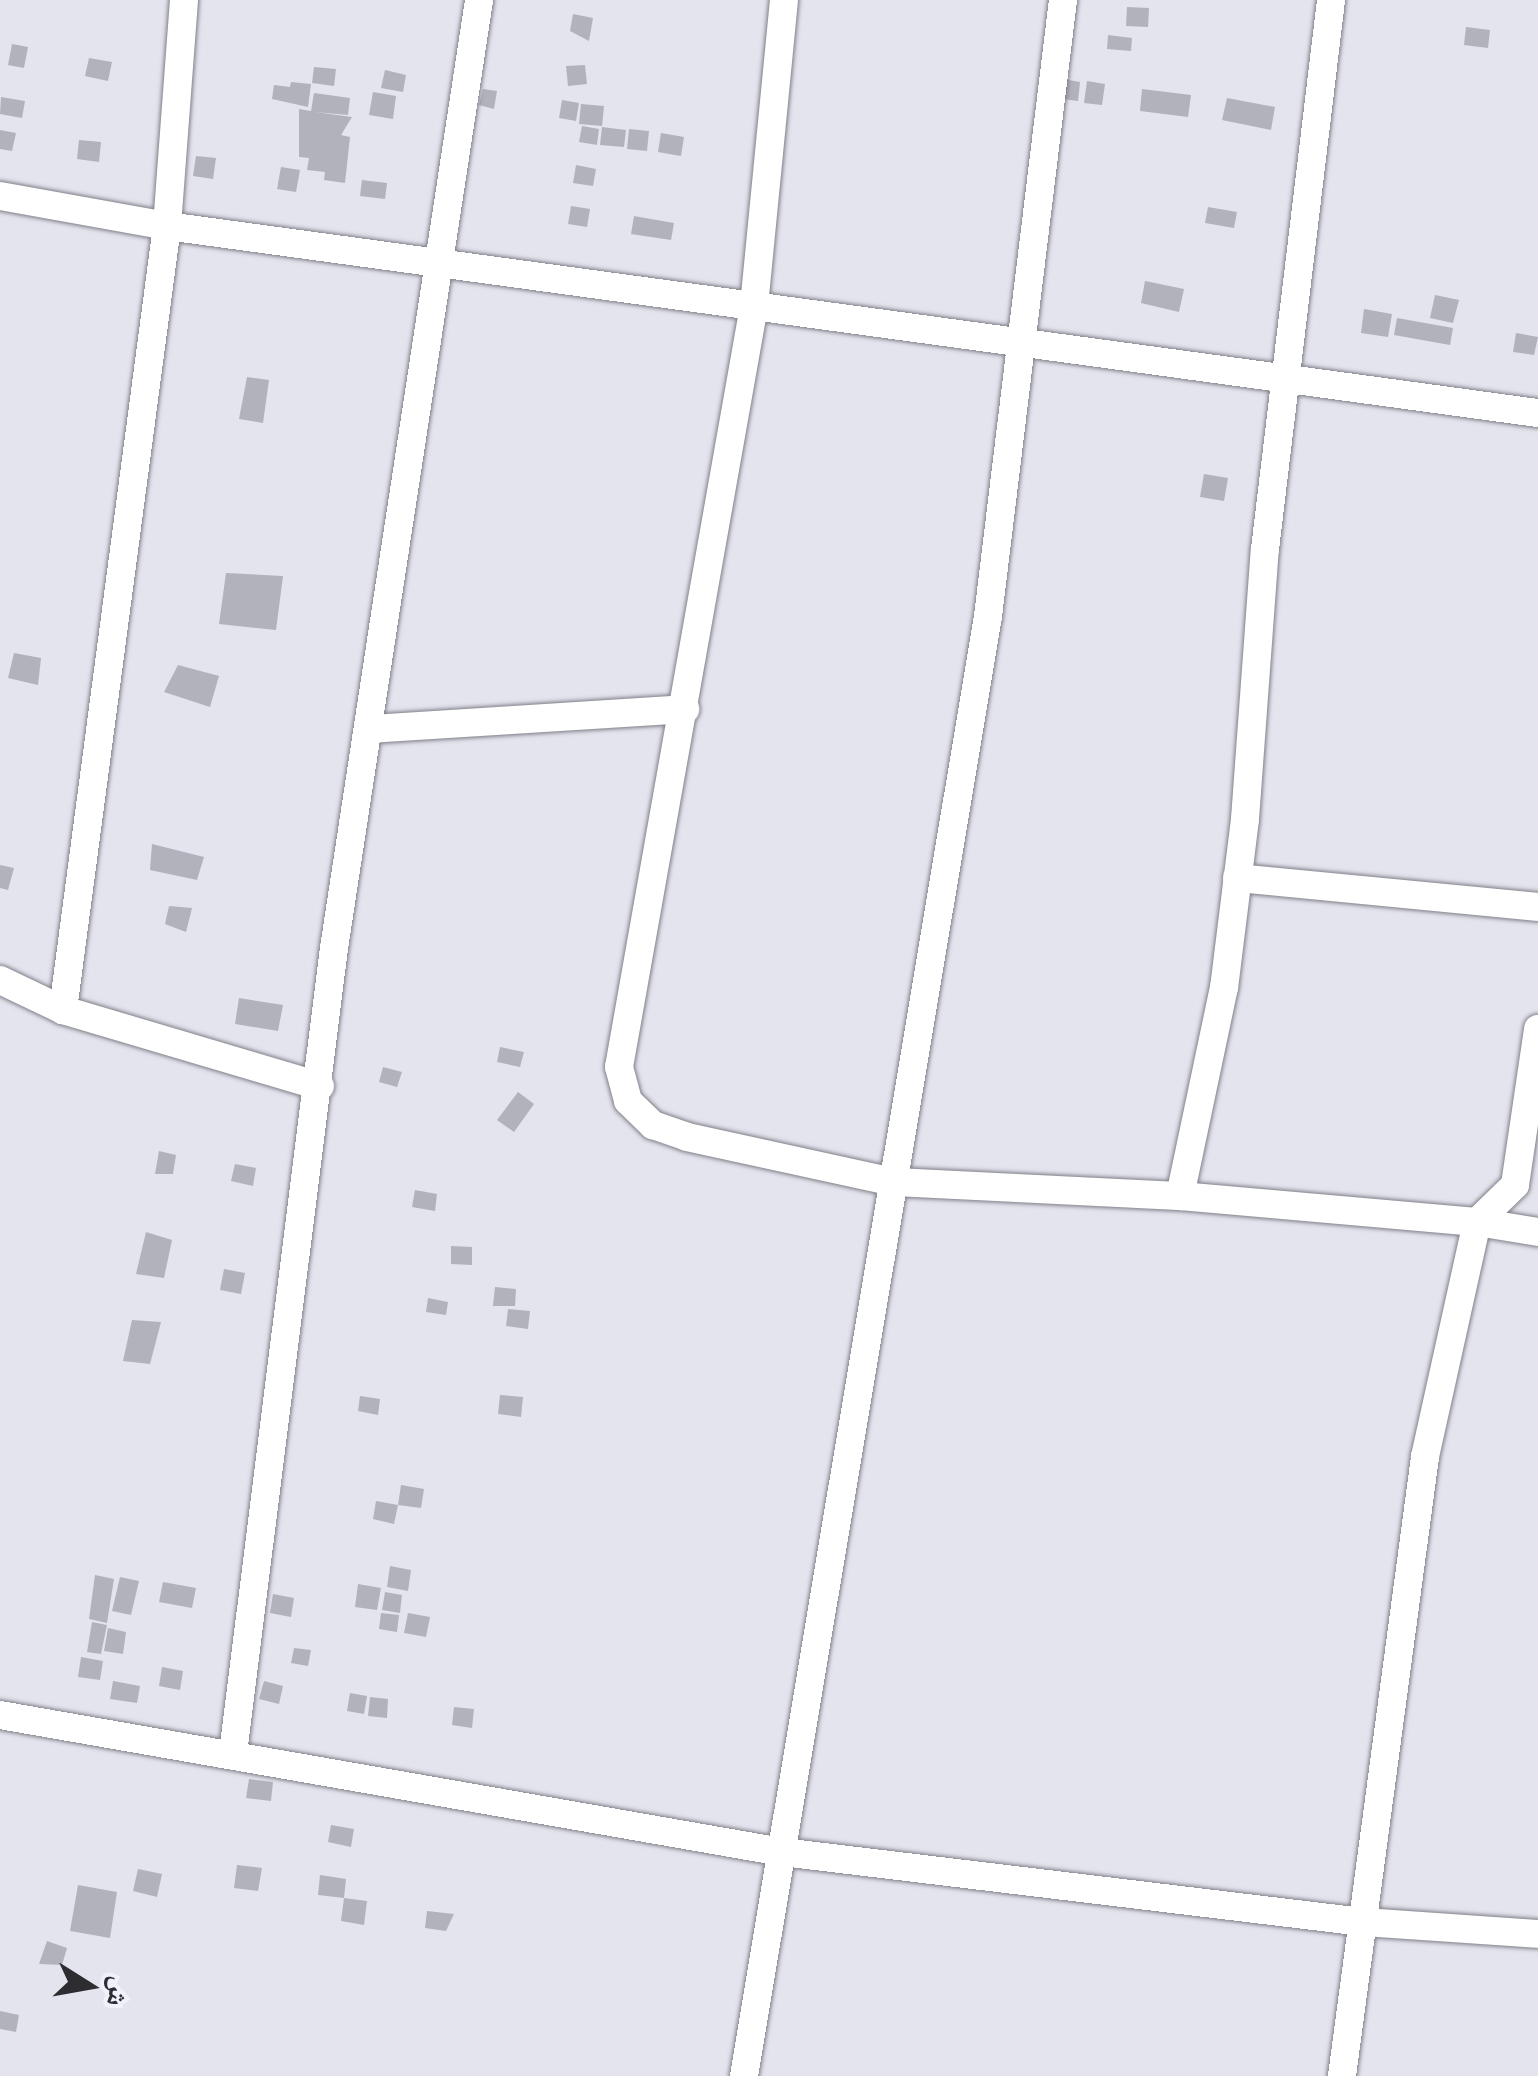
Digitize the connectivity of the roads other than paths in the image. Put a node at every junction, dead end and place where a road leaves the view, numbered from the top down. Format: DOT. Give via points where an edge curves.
graph roads {
  1 [pos="184,0"];
  2 [pos="479,0"];
  3 [pos="784,0"];
  4 [pos="1063,0"];
  5 [pos="1330,0"];
  6 [pos="0,196"];
  7 [pos="167,226"];
  8 [pos="438,266"];
  9 [pos="754,306"];
  10 [pos="1021,342"];
  11 [pos="1286,381"];
  12 [pos="1538,413"];
  13 [pos="685,709"];
  14 [pos="370,729"];
  15 [pos="1238,878"];
  16 [pos="1538,906"];
  17 [pos="0,980"];
  18 [pos="63,1010"];
  19 [pos="1538,1029"];
  20 [pos="320,1086"];
  21 [pos="894,1182"];
  22 [pos="1180,1196"];
  23 [pos="1477,1222"];
  24 [pos="1538,1232"];
  25 [pos="0,1714"];
  26 [pos="234,1753"];
  27 [pos="782,1852"];
  28 [pos="1362,1922"];
  29 [pos="1538,1934"];
  30 [pos="744,2076"];
  31 [pos="1342,2076"];
  1 -- 7 [label="street"];
  2 -- 8 [label="street"];
  3 -- 9 [label="street"];
  4 -- 10 [label="street"];
  5 -- 11 [label="street"];
  6 -- 7 [label="street"];
  7 -- 8 [label="street"];
  7 -- 18 [label="street"];
  8 -- 9 [label="street"];
  8 -- 14 [label="street"];
  9 -- 10 [label="street"];
  9 -- 13 [label="street"];
  10 -- 11 [label="street"];
  10 -- 21 [label="street" via="988,616"];
  11 -- 12 [label="street"];
  11 -- 15 [label="street"];
  13 -- 14 [label="street"];
  13 -- 21 [label="street" via="620,1067 628,1100 654,1124 686,1138"];
  14 -- 20 [label="street"];
  15 -- 16 [label="street"];
  15 -- 22 [label="street" via="1224,988"];
  17 -- 18 [label="street"];
  18 -- 20 [label="street"];
  19 -- 23 [label="street" via="1515,1185"];
  20 -- 26 [label="street"];
  21 -- 22 [label="street"];
  21 -- 27 [label="street"];
  22 -- 23 [label="street"];
  23 -- 24 [label="street"];
  23 -- 28 [label="street" via="1425,1456"];
  25 -- 26 [label="street"];
  26 -- 27 [label="street"];
  27 -- 28 [label="street"];
  27 -- 30 [label="street"];
  28 -- 29 [label="street"];
  28 -- 31 [label="street"];
}
